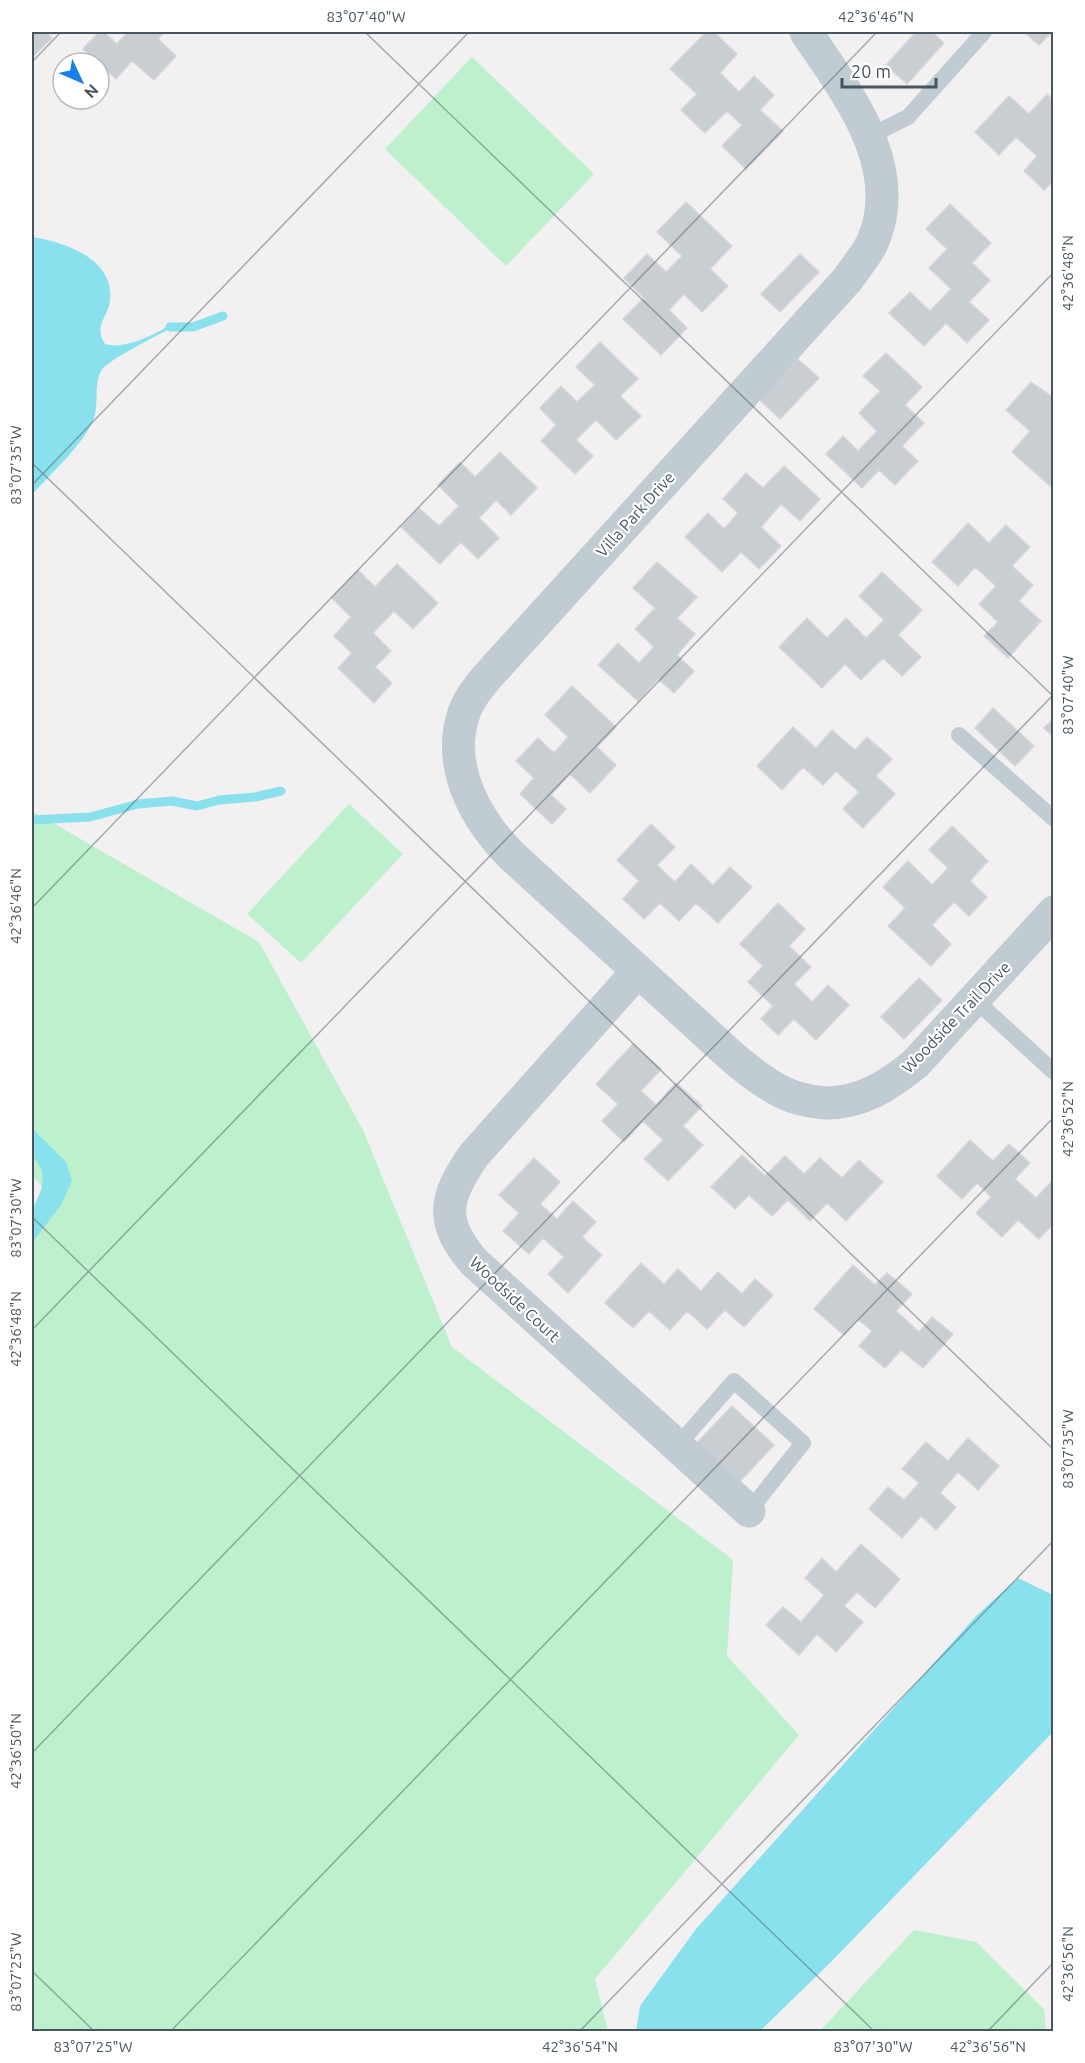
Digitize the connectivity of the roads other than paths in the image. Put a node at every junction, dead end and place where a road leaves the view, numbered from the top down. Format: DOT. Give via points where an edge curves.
graph roads {
  1 [pos="806,32"];
  2 [pos="984,32"];
  3 [pos="870,136"];
  4 [pos="959,735"];
  5 [pos="1053,819"];
  6 [pos="1053,912"];
  7 [pos="638,971"];
  8 [pos="974,999"];
  9 [pos="1051,1064"];
  10 [pos="678,1445"];
  11 [pos="749,1511"];
  1 -- 3 [label="street, Villa Park Drive"];
  2 -- 3 [label="lane" via="908,117"];
  3 -- 7 [label="street, Villa Park Drive" via="879,166 882,209 872,242 847,280 487,677 463,713 458,757 471,799 484,823 512,856"];
  4 -- 5 [label="lane"];
  6 -- 8 [label="street, Woodside Trail Drive"];
  7 -- 8 [label="street, Woodside Trail Drive" via="759,1078 783,1093 826,1103 878,1091 892,1082 915,1064"];
  7 -- 10 [label="street, Woodside Court" via="474,1155 458,1178 448,1215 452,1231 474,1262"];
  8 -- 9 [label="lane"];
  10 -- 11 [label="street, Woodside Court"];
  10 -- 11 [label="lane" via="734,1381 803,1443"];
}
